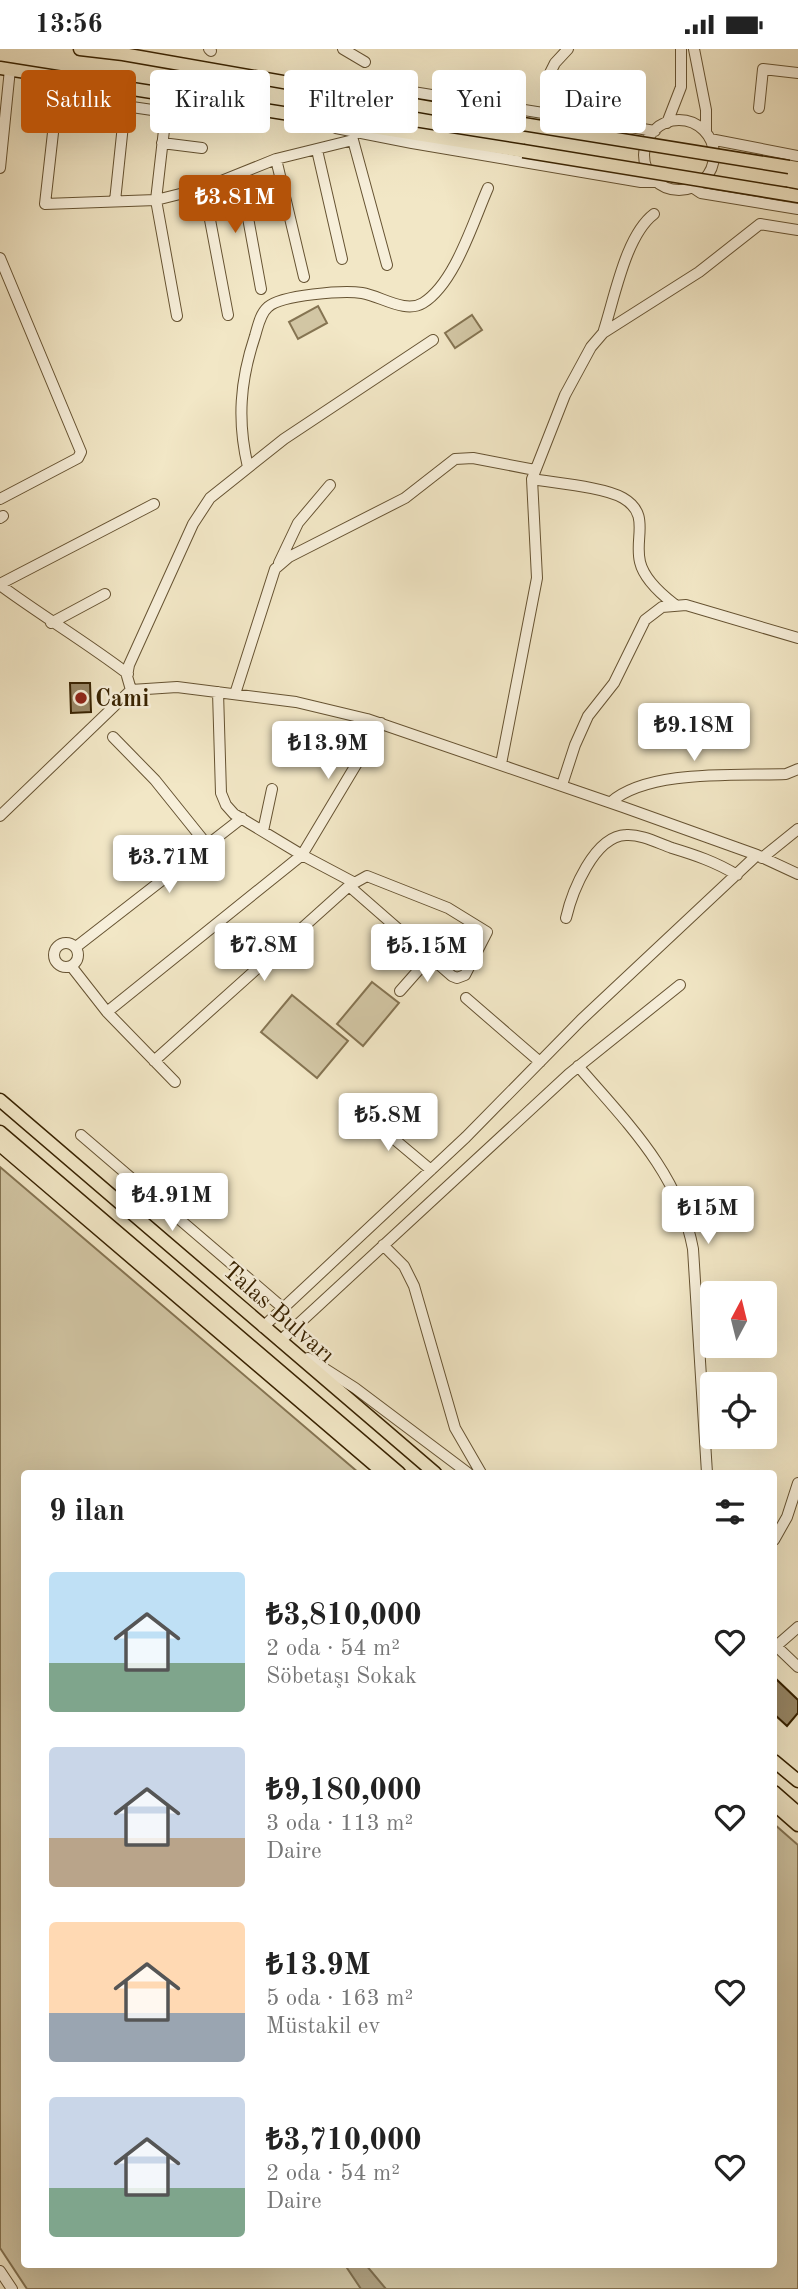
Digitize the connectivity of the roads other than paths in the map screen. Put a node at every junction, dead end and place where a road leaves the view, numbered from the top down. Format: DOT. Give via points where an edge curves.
graph roads {
  1 [pos="80,49"];
  2 [pos="343,49"];
  3 [pos="568,49"];
  4 [pos="681,49"];
  5 [pos="694,49"];
  6 [pos="365,62"];
  7 [pos="5,69"];
  8 [pos="551,70"];
  9 [pos="798,73"];
  10 [pos="284,83"];
  11 [pos="150,92"];
  12 [pos="418,93"];
  13 [pos="418,106"];
  14 [pos="759,108"];
  15 [pos="150,110"];
  16 [pos="667,123"];
  17 [pos="655,131"];
  18 [pos="53,133"];
  19 [pos="163,133"];
  20 [pos="361,133"];
  21 [pos="405,133"];
  22 [pos="708,136"];
  23 [pos="162,143"];
  24 [pos="1,148"];
  25 [pos="202,148"];
  26 [pos="317,150"];
  27 [pos="798,156"];
  28 [pos="276,159"];
  29 [pos="0,168"];
  30 [pos="794,168"];
  31 [pos="240,174"];
  32 [pos="657,182"];
  33 [pos="692,187"];
  34 [pos="204,188"];
  35 [pos="488,188"];
  36 [pos="792,195"];
  37 [pos="156,200"];
  38 [pos="115,201"];
  39 [pos="798,209"];
  40 [pos="654,214"];
  41 [pos="798,230"];
  42 [pos="0,258"];
  43 [pos="342,259"];
  44 [pos="387,265"];
  45 [pos="304,277"];
  46 [pos="261,289"];
  47 [pos="228,315"];
  48 [pos="177,316"];
  49 [pos="603,333"];
  50 [pos="433,340"];
  51 [pos="248,467"];
  52 [pos="533,475"];
  53 [pos="330,485"];
  54 [pos="0,499"];
  55 [pos="154,504"];
  56 [pos="275,569"];
  57 [pos="0,585"];
  58 [pos="104,594"];
  59 [pos="674,604"];
  60 [pos="51,623"];
  61 [pos="798,638"];
  62 [pos="128,674"];
  63 [pos="131,690"];
  64 [pos="218,692"];
  65 [pos="235,694"];
  66 [pos="381,723"];
  67 [pos="113,737"];
  68 [pos="501,764"];
  69 [pos="798,769"];
  70 [pos="562,785"];
  71 [pos="272,789"];
  72 [pos="611,802"];
  73 [pos="0,816"];
  74 [pos="242,818"];
  75 [pos="798,829"];
  76 [pos="262,831"];
  77 [pos="208,846"];
  78 [pos="302,855"];
  79 [pos="759,856"];
  80 [pos="798,874"];
  81 [pos="737,875"];
  82 [pos="351,884"];
  83 [pos="566,918"];
  84 [pos="76,947"];
  85 [pos="430,957"];
  86 [pos="71,966"];
  87 [pos="680,985"];
  88 [pos="400,991"];
  89 [pos="466,998"];
  90 [pos="107,1012"];
  91 [pos="154,1061"];
  92 [pos="540,1062"];
  93 [pos="578,1066"];
  94 [pos="175,1082"];
  95 [pos="0,1100"];
  96 [pos="363,1112"];
  97 [pos="0,1132"];
  98 [pos="82,1135"];
  99 [pos="0,1145"];
  100 [pos="431,1170"];
  101 [pos="383,1245"];
  102 [pos="283,1308"];
  103 [pos="263,1327"];
  104 [pos="280,1341"];
  105 [pos="380,1470"];
  106 [pos="395,1470"];
  107 [pos="431,1470"];
  108 [pos="464,1470"];
  109 [pos="479,1470"];
  110 [pos="707,1470"];
  111 [pos="798,1483"];
  112 [pos="777,1535"];
  113 [pos="798,1627"];
  114 [pos="777,1645"];
  115 [pos="777,1649"];
  116 [pos="798,1667"];
  117 [pos="777,1764"];
  118 [pos="798,1781"];
  119 [pos="777,1795"];
  120 [pos="777,1807"];
  121 [pos="798,1813"];
  122 [pos="798,1825"];
  123 [pos="0,2271"];
  124 [pos="12,2289"];
  1 -- 10 [label="main road"];
  2 -- 6 [label="street"];
  3 -- 8 [label="street"];
  4 -- 16 [label="street" via="681,87"];
  5 -- 22 [label="street"];
  7 -- 11 [label="main road"];
  7 -- 24 [label="street"];
  9 -- 14 [label="street" via="763,69"];
  12 -- 17 [label="street"];
  13 -- 30 [label="main road, bridge"];
  15 -- 38 [label="street" via="125,106"];
  16 -- 17 [label="street"];
  16 -- 22 [label="street" via="688,122"];
  17 -- 32 [label="street" via="645,157"];
  18 -- 38 [label="street" via="45,204"];
  19 -- 23 [label="street"];
  20 -- 32 [label="street"];
  21 -- 36 [label="main road, bridge"];
  22 -- 27 [label="street"];
  22 -- 33 [label="street" via="714,153 712,168"];
  23 -- 25 [label="street"];
  23 -- 37 [label="street"];
  24 -- 29 [label="street"];
  26 -- 28 [label="street"];
  26 -- 43 [label="street"];
  26 -- 44 [label="street" via="352,140"];
  28 -- 31 [label="street"];
  28 -- 45 [label="street"];
  31 -- 34 [label="street"];
  31 -- 46 [label="street"];
  32 -- 33 [label="street" via="677,190"];
  33 -- 39 [label="street" via="701,193"];
  34 -- 37 [label="street"];
  34 -- 47 [label="street"];
  35 -- 51 [label="street" via="450,273 423,303 404,306 360,293 283,299 265,310 241,389"];
  37 -- 38 [label="street"];
  37 -- 48 [label="street"];
  40 -- 49 [label="street" via="633,241"];
  41 -- 49 [label="street" via="760,224 699,272"];
  42 -- 54 [label="street" via="81,452 78,458"];
  49 -- 52 [label="street" via="565,395"];
  50 -- 51 [label="street"];
  51 -- 62 [label="street" via="198,515"];
  52 -- 56 [label="street" via="473,458 455,459 405,498 296,553"];
  52 -- 59 [label="street" via="611,493 630,503 640,520 642,568"];
  52 -- 68 [label="street" via="537,579"];
  53 -- 56 [label="street" via="298,523"];
  55 -- 57 [label="street"];
  56 -- 65 [label="street"];
  57 -- 60 [label="street"];
  58 -- 60 [label="street"];
  59 -- 61 [label="street"];
  59 -- 70 [label="street" via="657,609 645,620 614,683 587,716"];
  60 -- 62 [label="street"];
  62 -- 63 [label="street"];
  63 -- 64 [label="street" via="164,687"];
  63 -- 73 [label="street"];
  64 -- 65 [label="street"];
  64 -- 74 [label="street" via="221,793 226,805"];
  65 -- 66 [label="street" via="320,707"];
  66 -- 68 [label="street"];
  66 -- 78 [label="street"];
  67 -- 77 [label="street"];
  68 -- 70 [label="street"];
  69 -- 72 [label="street" via="786,774 689,778 643,786"];
  70 -- 72 [label="street"];
  71 -- 76 [label="street"];
  72 -- 79 [label="street"];
  74 -- 76 [label="street"];
  74 -- 77 [label="street"];
  75 -- 79 [label="street"];
  76 -- 78 [label="street"];
  77 -- 84 [label="street"];
  78 -- 82 [label="street"];
  78 -- 90 [label="street"];
  79 -- 80 [label="street"];
  79 -- 81 [label="street"];
  81 -- 83 [label="street" via="716,862 635,836 617,836 585,869"];
  81 -- 92 [label="street"];
  82 -- 85 [label="street"];
  82 -- 85 [label="street" via="367,876 448,908 487,932 460,978"];
  82 -- 91 [label="street"];
  84 -- 86 [label="street" via="78,958"];
  84 -- 86 [label="street" via="65,943 57,946 54,954 59,965"];
  85 -- 88 [label="street"];
  86 -- 90 [label="street"];
  87 -- 93 [label="street"];
  89 -- 92 [label="street"];
  90 -- 91 [label="street"];
  91 -- 94 [label="street"];
  92 -- 100 [label="street"];
  93 -- 101 [label="street"];
  93 -- 110 [label="street" via="654,1154 686,1217 694,1249"];
  95 -- 103 [label="main road, Talas Bulvarı"];
  96 -- 100 [label="street"];
  97 -- 106 [label="main road, Talas Bulvarı"];
  98 -- 102 [label="street"];
  99 -- 105 [label="main road"];
  100 -- 102 [label="street"];
  101 -- 104 [label="street"];
  101 -- 109 [label="street" via="404,1266 414,1286 455,1428"];
  102 -- 103 [label="street"];
  103 -- 104 [label="main road, Talas Bulvarı"];
  104 -- 107 [label="main road, Talas Bulvarı"];
  104 -- 108 [label="street" via="355,1388"];
  111 -- 112 [label="street"];
  113 -- 114 [label="street"];
  115 -- 116 [label="street"];
  117 -- 118 [label="main road"];
  119 -- 121 [label="main road"];
  120 -- 122 [label="main road"];
  123 -- 124 [label="street"];
}
